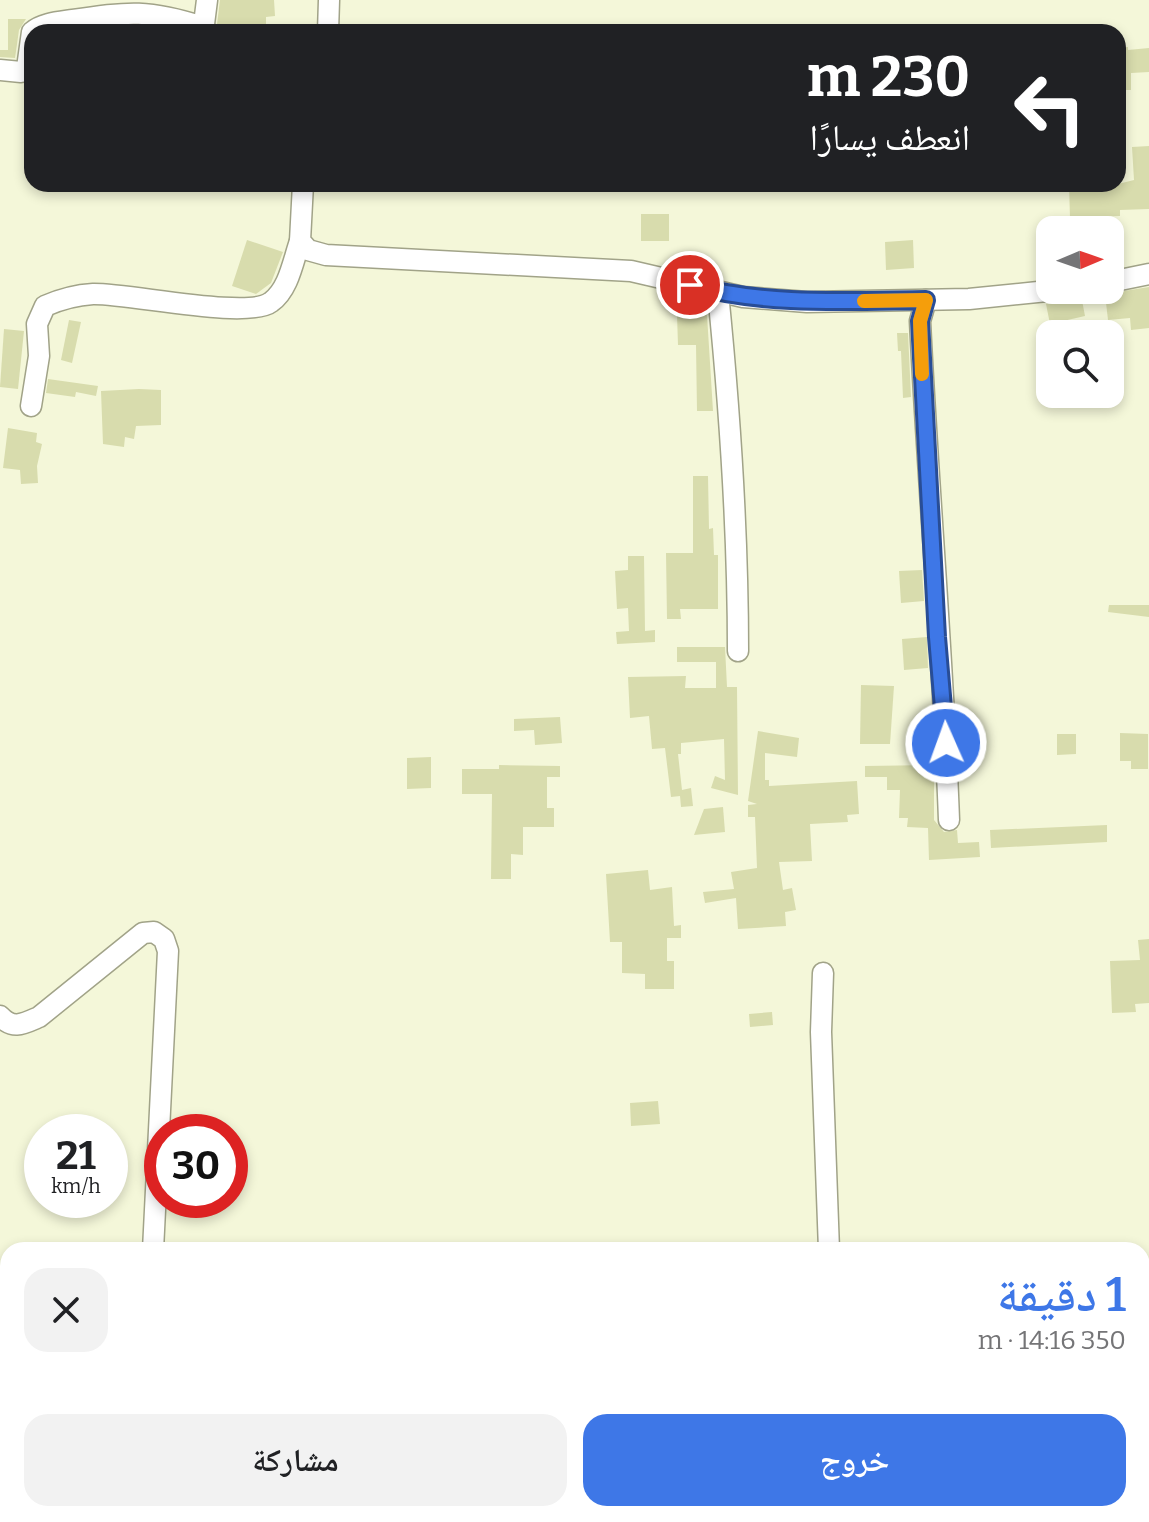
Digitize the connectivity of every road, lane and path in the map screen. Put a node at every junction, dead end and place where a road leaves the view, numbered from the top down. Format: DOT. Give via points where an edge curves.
graph roads {
  1 [pos="207,0"];
  2 [pos="329,0"];
  3 [pos="55,24"];
  4 [pos="190,24"];
  5 [pos="204,24"];
  6 [pos="328,24"];
  7 [pos="0,70"];
  8 [pos="24,70"];
  9 [pos="303,192"];
  10 [pos="300,241"];
  11 [pos="1149,274"];
  12 [pos="1124,279"];
  13 [pos="1036,292"];
  14 [pos="718,293"];
  15 [pos="926,300"];
  16 [pos="31,406"];
  17 [pos="738,651"];
  18 [pos="949,820"];
  19 [pos="823,973"];
  20 [pos="0,1016"];
  21 [pos="153,1242"];
  22 [pos="829,1242"];
  1 -- 5 [label="street"];
  2 -- 6 [label="street"];
  3 -- 4 [label="street" via="123,12 173,16"];
  7 -- 8 [label="street"];
  9 -- 10 [label="street"];
  10 -- 14 [label="street" via="308,250 326,255 631,271"];
  10 -- 16 [label="street" via="284,289 269,304 241,308 95,294 45,306 37,324 39,356"];
  11 -- 12 [label="street"];
  13 -- 15 [label="street"];
  14 -- 15 [label="street" via="807,302"];
  14 -- 17 [label="street" via="730,405"];
  15 -- 18 [label="street" via="921,336"];
  19 -- 22 [label="street"];
  20 -- 21 [label="street" via="19,1026 39,1017 143,933 164,939 168,951"];
}
